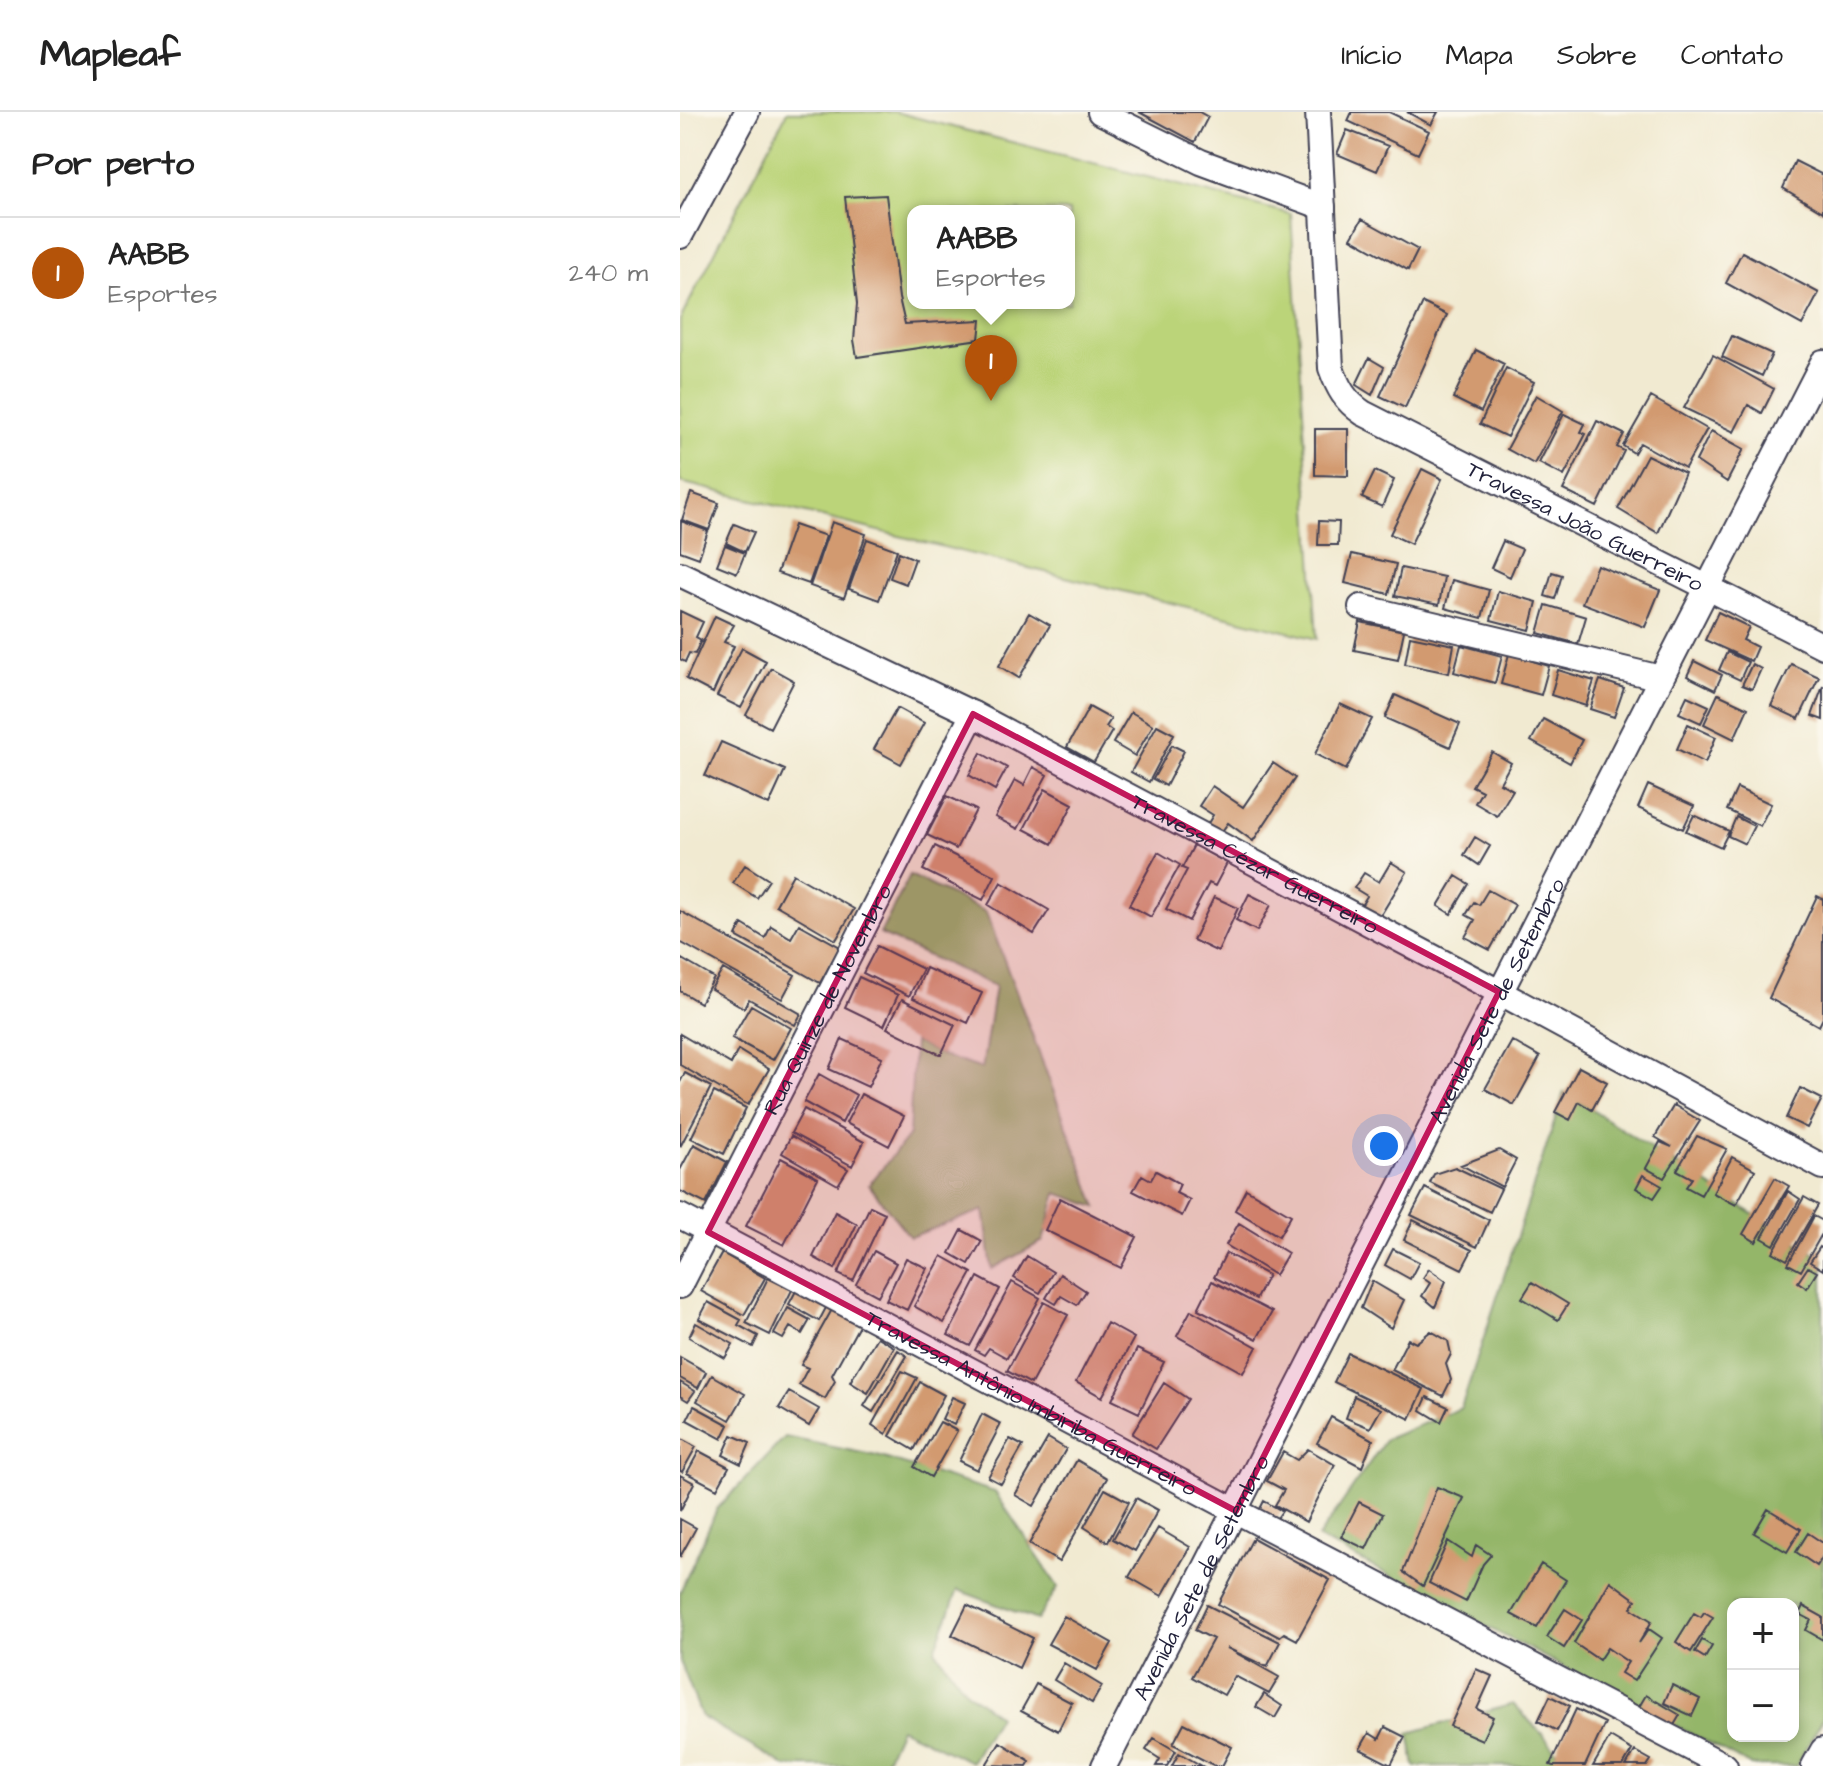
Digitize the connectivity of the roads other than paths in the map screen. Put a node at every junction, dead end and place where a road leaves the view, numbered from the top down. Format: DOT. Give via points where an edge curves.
graph roads {
  1 [pos="747,112"];
  2 [pos="1100,112"];
  3 [pos="1318,112"];
  4 [pos="1323,207"];
  5 [pos="680,236"];
  6 [pos="1823,362"];
  7 [pos="680,574"];
  8 [pos="1706,587"];
  9 [pos="1361,607"];
  10 [pos="1823,646"];
  11 [pos="1661,678"];
  12 [pos="973,714"];
  13 [pos="1499,992"];
  14 [pos="1823,1167"];
  15 [pos="680,1216"];
  16 [pos="708,1232"];
  17 [pos="680,1286"];
  18 [pos="1236,1511"];
  19 [pos="1823,1750"];
  20 [pos="1104,1766"];
  21 [pos="1725,1766"];
  22 [pos="1814,1766"];
  1 -- 5 [label="street"];
  2 -- 4 [label="street" via="1201,162"];
  3 -- 4 [label="street"];
  4 -- 8 [label="street, Travessa João Guerreiro" via="1331,368 1348,403"];
  6 -- 8 [label="street, Avenida Sete de Setembro"];
  7 -- 12 [label="street, Travessa Cézar Guerreiro"];
  8 -- 10 [label="street, Travessa João Guerreiro"];
  8 -- 11 [label="street, Avenida Sete de Setembro"];
  9 -- 11 [label="street"];
  11 -- 13 [label="street, Avenida Sete de Setembro"];
  12 -- 13 [label="street, Travessa Cézar Guerreiro"];
  12 -- 16 [label="street, Rua Quinze de Novembro"];
  13 -- 14 [label="street, Travessa Cézar Guerreiro"];
  13 -- 18 [label="street, Avenida Sete de Setembro"];
  15 -- 16 [label="street, Travessa Antônio Imbiriba Guerreiro"];
  16 -- 17 [label="street, Rua Quinze de Novembro"];
  16 -- 18 [label="street, Travessa Antônio Imbiriba Guerreiro"];
  18 -- 20 [label="street, Avenida Sete de Setembro"];
  18 -- 21 [label="street, Travessa Antônio Imbiriba Guerreiro"];
  19 -- 22 [label="street"];
}
